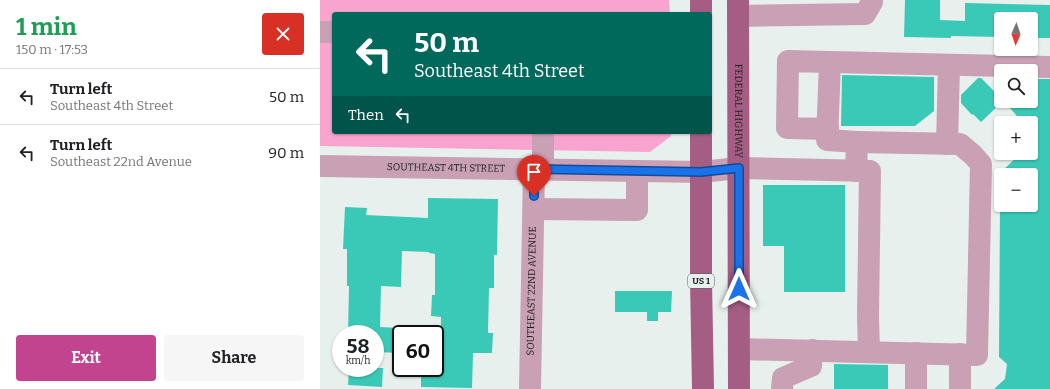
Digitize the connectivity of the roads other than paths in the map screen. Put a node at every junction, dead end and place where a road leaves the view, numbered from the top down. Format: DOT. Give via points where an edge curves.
graph roads {
  1 [pos="701,0"];
  2 [pos="872,0"];
  3 [pos="738,8"];
  4 [pos="701,12"];
  5 [pos="320,32"];
  6 [pos="332,32"];
  7 [pos="830,62"];
  8 [pos="948,65"];
  9 [pos="1050,67"];
  10 [pos="828,129"];
  11 [pos="543,134"];
  12 [pos="701,134"];
  13 [pos="857,142"];
  14 [pos="947,144"];
  15 [pos="320,166"];
  16 [pos="739,168"];
  17 [pos="539,169"];
  18 [pos="637,171"];
  19 [pos="856,171"];
  20 [pos="701,172"];
  21 [pos="534,209"];
  22 [pos="739,349"];
  23 [pos="812,350"];
  24 [pos="869,352"];
  25 [pos="916,353"];
  26 [pos="960,354"];
  27 [pos="530,389"];
  28 [pos="703,389"];
  29 [pos="739,389"];
  30 [pos="782,389"];
  31 [pos="916,389"];
  32 [pos="960,389"];
  1 -- 4 [label="main road"];
  2 -- 3 [label="street" via="865,14"];
  3 -- 16 [label="main road, FEDERAL HIGHWAY"];
  5 -- 6 [label="street"];
  7 -- 8 [label="street"];
  7 -- 10 [label="street"];
  7 -- 10 [label="street" via="788,61 787,128"];
  8 -- 9 [label="street"];
  8 -- 14 [label="street"];
  10 -- 13 [label="street" via="827,140"];
  11 -- 17 [label="street, SOUTHEAST 22ND AVENUE"];
  12 -- 20 [label="main road, US 1"];
  13 -- 14 [label="street"];
  13 -- 19 [label="street"];
  14 -- 26 [label="street" via="960,144 981,164 977,355"];
  15 -- 17 [label="street, SOUTHEAST 4TH STREET"];
  16 -- 19 [label="street, SOUTHEAST 4TH STREET"];
  16 -- 20 [label="street, SOUTHEAST 4TH STREET"];
  16 -- 22 [label="main road, FEDERAL HIGHWAY"];
  17 -- 18 [label="street, SOUTHEAST 4TH STREET"];
  17 -- 21 [label="street, SOUTHEAST 22ND AVENUE"];
  18 -- 20 [label="street, SOUTHEAST 4TH STREET"];
  18 -- 21 [label="street" via="638,210"];
  19 -- 24 [label="street" via="870,171"];
  20 -- 28 [label="main road, US 1"];
  21 -- 27 [label="street, SOUTHEAST 22ND AVENUE"];
  22 -- 23 [label="street"];
  22 -- 29 [label="main road, FEDERAL HIGHWAY"];
  23 -- 24 [label="street"];
  23 -- 30 [label="street" via="810,366 783,378"];
  24 -- 25 [label="street"];
  25 -- 26 [label="street"];
  25 -- 31 [label="street"];
  26 -- 32 [label="street"];
}
